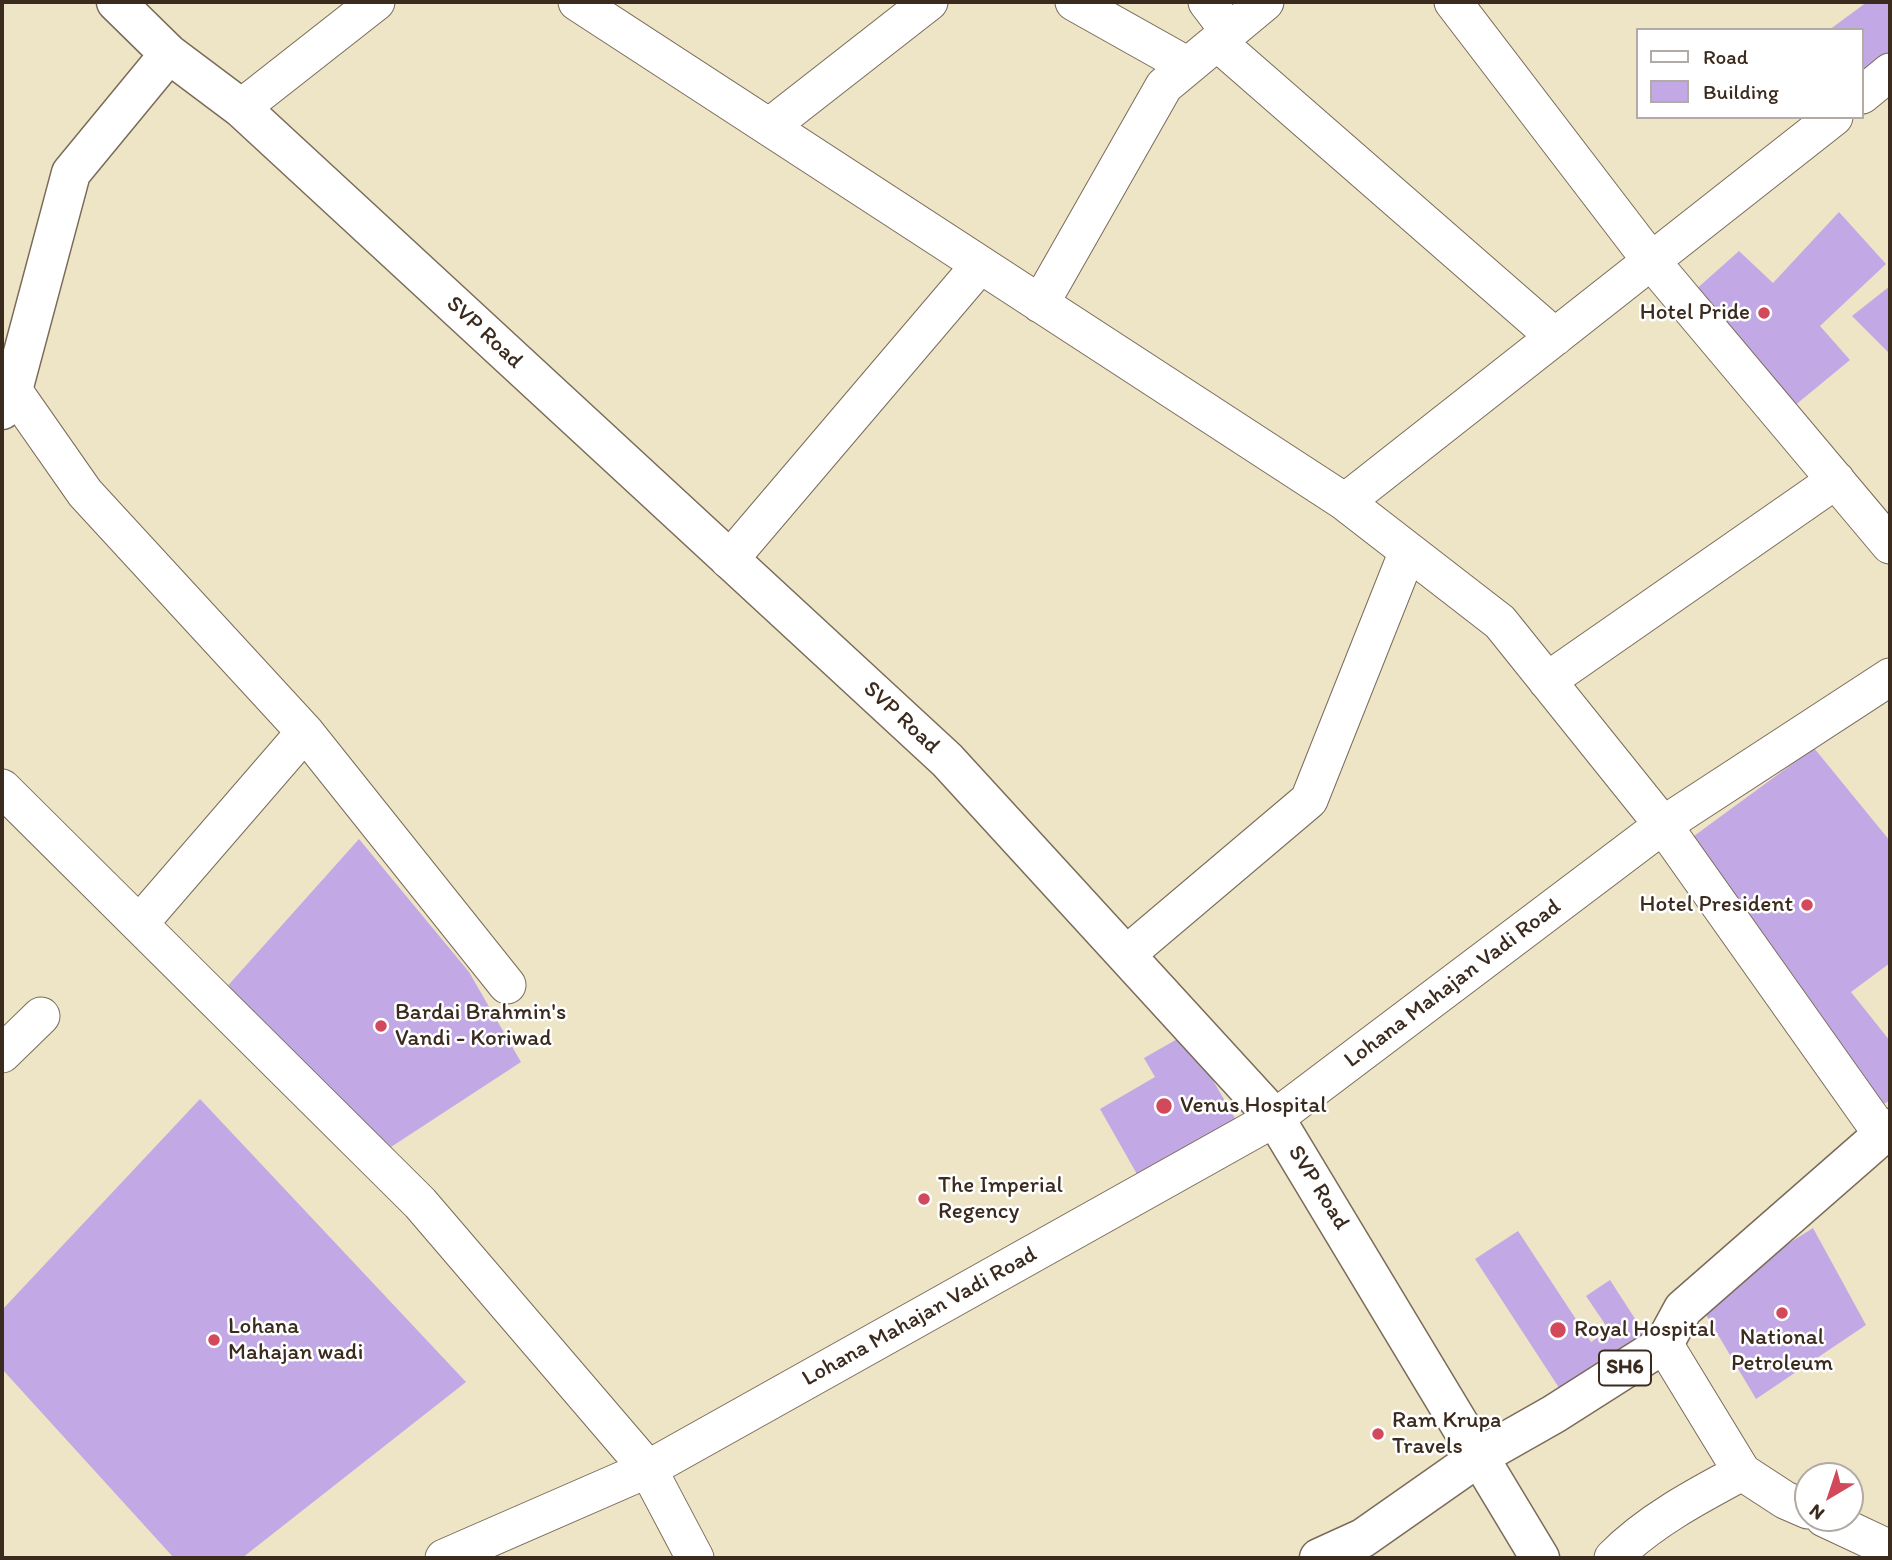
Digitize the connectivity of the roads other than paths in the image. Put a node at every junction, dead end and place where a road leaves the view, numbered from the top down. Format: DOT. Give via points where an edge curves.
graph roads {
  1 [pos="116,2"];
  2 [pos="376,2"];
  3 [pos="929,2"];
  4 [pos="1074,2"];
  5 [pos="1207,2"];
  6 [pos="1265,2"];
  7 [pos="1452,2"];
  8 [pos="590,5"];
  9 [pos="1223,36"];
  10 [pos="169,54"];
  11 [pos="1188,66"];
  12 [pos="1890,72"];
  13 [pos="1864,92"];
  14 [pos="241,108"];
  15 [pos="1831,119"];
  16 [pos="769,127"];
  17 [pos="1652,262"];
  18 [pos="980,265"];
  19 [pos="1040,304"];
  20 [pos="1555,338"];
  21 [pos="7,400"];
  22 [pos="1836,480"];
  23 [pos="1345,502"];
  24 [pos="1890,545"];
  25 [pos="1408,551"];
  26 [pos="729,560"];
  27 [pos="1890,677"];
  28 [pos="1547,681"];
  29 [pos="305,733"];
  30 [pos="2,788"];
  31 [pos="1663,825"];
  32 [pos="139,925"];
  33 [pos="1126,954"];
  34 [pos="508,985"];
  35 [pos="41,1016"];
  36 [pos="2,1054"];
  37 [pos="1275,1118"];
  38 [pos="1886,1131"];
  39 [pos="1664,1344"];
  40 [pos="1480,1456"];
  41 [pos="648,1469"];
  42 [pos="1741,1472"];
  43 [pos="1794,1504"];
  44 [pos="1854,1532"];
  45 [pos="1890,1549"];
  46 [pos="444,1558"];
  47 [pos="695,1558"];
  48 [pos="1319,1558"];
  49 [pos="1540,1558"];
  50 [pos="1613,1558"];
  1 -- 10 [label="main road, SVP Road"];
  2 -- 14 [label="street"];
  3 -- 16 [label="street"];
  4 -- 11 [label="street"];
  5 -- 9 [label="street"];
  6 -- 9 [label="street"];
  7 -- 17 [label="street"];
  8 -- 16 [label="street"];
  9 -- 11 [label="street"];
  9 -- 20 [label="street"];
  10 -- 14 [label="main road, SVP Road"];
  10 -- 21 [label="main road" via="71,173"];
  11 -- 19 [label="street" via="1164,86"];
  12 -- 13 [label="street"];
  14 -- 26 [label="main road, SVP Road"];
  15 -- 17 [label="street"];
  16 -- 18 [label="street"];
  17 -- 20 [label="street"];
  17 -- 22 [label="street"];
  18 -- 19 [label="street"];
  18 -- 26 [label="street"];
  19 -- 23 [label="street"];
  20 -- 23 [label="street"];
  21 -- 29 [label="street" via="85,493"];
  22 -- 24 [label="street"];
  22 -- 28 [label="street"];
  23 -- 25 [label="street"];
  25 -- 28 [label="street" via="1500,622"];
  25 -- 33 [label="street" via="1309,800"];
  26 -- 33 [label="main road, SVP Road" via="947,760"];
  27 -- 31 [label="street, Lohana Mahajan Vadi Road"];
  28 -- 31 [label="street"];
  29 -- 32 [label="street"];
  29 -- 34 [label="street"];
  30 -- 32 [label="street"];
  31 -- 37 [label="street, Lohana Mahajan Vadi Road"];
  31 -- 38 [label="street"];
  32 -- 41 [label="street" via="420,1203"];
  33 -- 37 [label="main road, SVP Road"];
  35 -- 36 [label="street"];
  37 -- 40 [label="main road, SVP Road"];
  37 -- 41 [label="street, Lohana Mahajan Vadi Road"];
  38 -- 39 [label="main road, SH6" via="1683,1309"];
  39 -- 40 [label="main road, SH6"];
  39 -- 42 [label="street"];
  40 -- 48 [label="main road, SH6" via="1363,1538"];
  40 -- 49 [label="main road, SVP Road"];
  41 -- 46 [label="street, Lohana Mahajan Vadi Road"];
  41 -- 47 [label="street"];
  42 -- 43 [label="street"];
  42 -- 50 [label="street" via="1699,1495"];
  44 -- 45 [label="street"];
}
